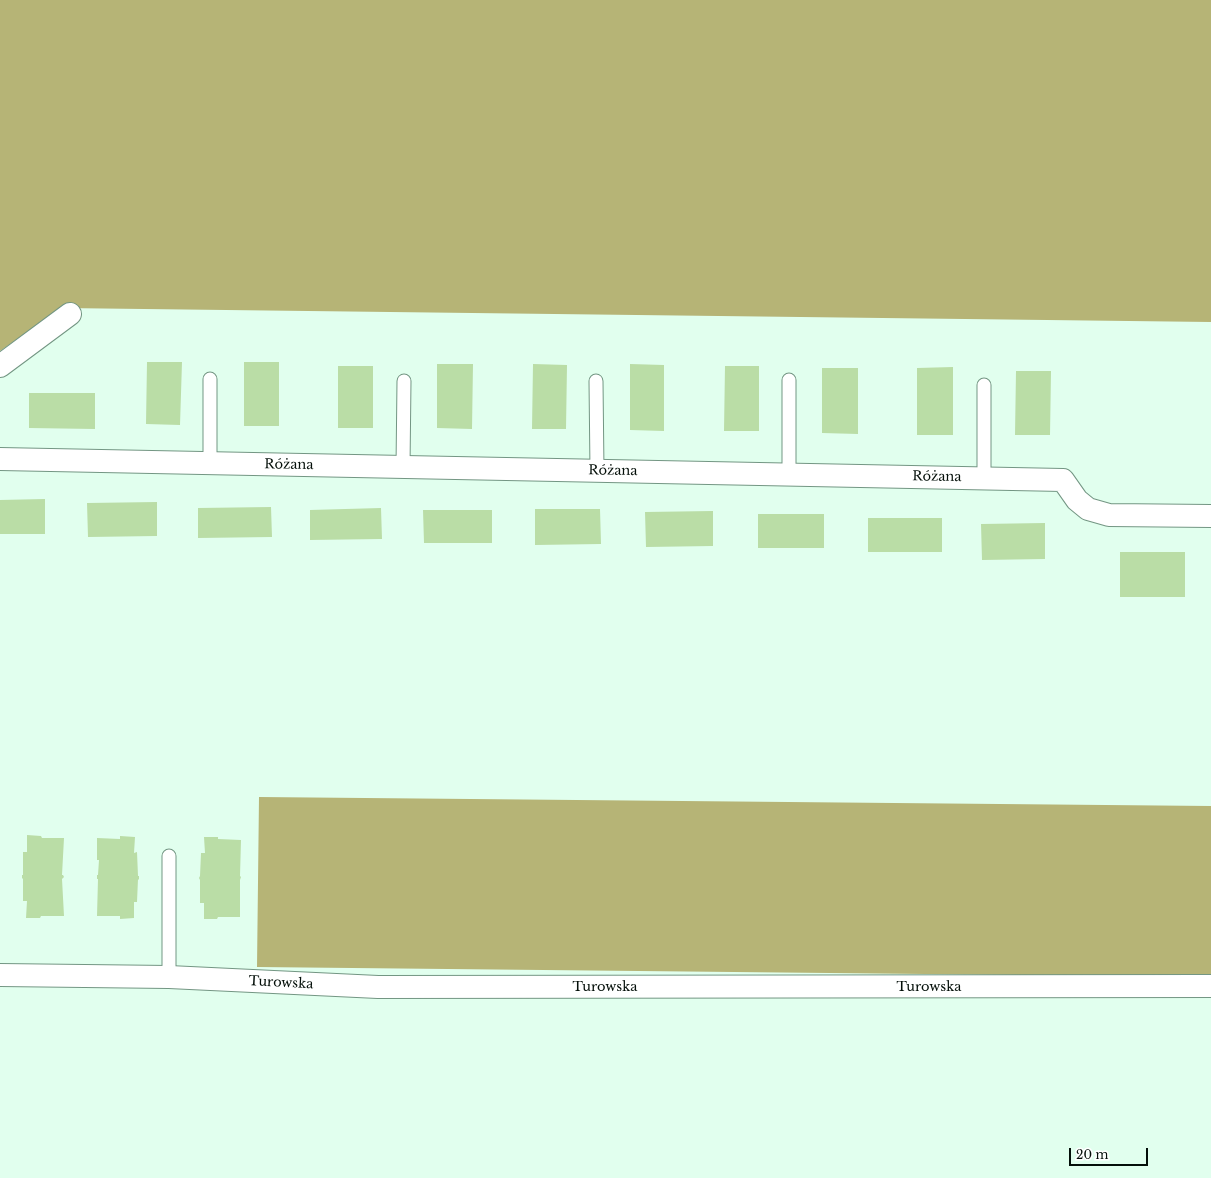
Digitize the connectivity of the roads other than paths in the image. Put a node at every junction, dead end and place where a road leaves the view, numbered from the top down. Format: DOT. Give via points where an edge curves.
graph roads {
  1 [pos="70,314"];
  2 [pos="0,366"];
  3 [pos="210,379"];
  4 [pos="596,380"];
  5 [pos="789,380"];
  6 [pos="404,381"];
  7 [pos="984,385"];
  8 [pos="0,460"];
  9 [pos="210,464"];
  10 [pos="403,467"];
  11 [pos="597,471"];
  12 [pos="788,475"];
  13 [pos="984,478"];
  14 [pos="1211,516"];
  15 [pos="169,856"];
  16 [pos="0,975"];
  17 [pos="169,977"];
  18 [pos="1211,986"];
  1 -- 2 [label="street"];
  3 -- 9 [label="lane"];
  4 -- 11 [label="lane"];
  5 -- 12 [label="lane"];
  6 -- 10 [label="lane"];
  7 -- 13 [label="lane"];
  8 -- 9 [label="street, Różana"];
  9 -- 10 [label="street, Różana"];
  10 -- 11 [label="street, Różana"];
  11 -- 12 [label="street, Różana"];
  12 -- 13 [label="street, Różana"];
  13 -- 14 [label="street, Różana" via="1063,480 1077,500 1088,509 1109,515"];
  15 -- 17 [label="lane"];
  16 -- 17 [label="street, Turowska"];
  17 -- 18 [label="street, Turowska" via="378,987"];
}
